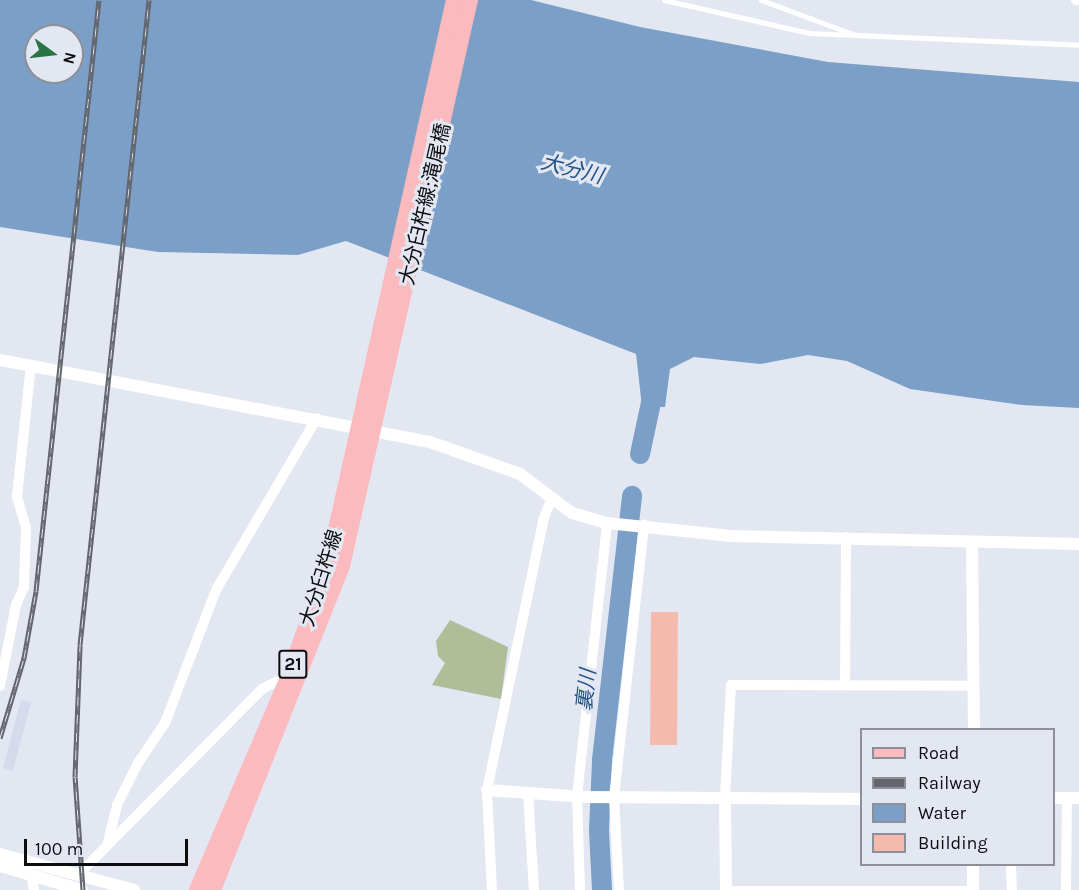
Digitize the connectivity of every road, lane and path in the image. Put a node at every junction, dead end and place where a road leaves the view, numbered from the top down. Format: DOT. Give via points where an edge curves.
graph roads {
  1 [pos="454,0"];
  2 [pos="470,0"];
  3 [pos="664,0"];
  4 [pos="761,0"];
  5 [pos="860,37"];
  6 [pos="1079,45"];
  7 [pos="0,360"];
  8 [pos="31,365"];
  9 [pos="371,406"];
  10 [pos="317,418"];
  11 [pos="366,429"];
  12 [pos="551,500"];
  13 [pos="607,523"];
  14 [pos="642,525"];
  15 [pos="846,537"];
  16 [pos="972,542"];
  17 [pos="1079,544"];
  18 [pos="288,675"];
  19 [pos="845,685"];
  20 [pos="0,686"];
  21 [pos="974,686"];
  22 [pos="974,728"];
  23 [pos="487,790"];
  24 [pos="528,793"];
  25 [pos="725,796"];
  26 [pos="581,797"];
  27 [pos="611,797"];
  28 [pos="1055,798"];
  29 [pos="1073,798"];
  30 [pos="860,799"];
  31 [pos="108,842"];
  32 [pos="0,854"];
  33 [pos="0,866"];
  34 [pos="973,866"];
  35 [pos="1011,866"];
  36 [pos="80,873"];
  37 [pos="31,875"];
  38 [pos="726,889"];
  39 [pos="973,889"];
  40 [pos="34,890"];
  41 [pos="82,890"];
  42 [pos="134,890"];
  43 [pos="197,890"];
  44 [pos="213,890"];
  45 [pos="492,890"];
  46 [pos="534,890"];
  47 [pos="580,890"];
  48 [pos="619,890"];
  49 [pos="1012,890"];
  50 [pos="1066,890"];
  1 -- 9 [label="main road, 大分臼杵線;滝尾橋 / 21"];
  2 -- 9 [label="main road, 大分臼杵線;滝尾橋 / 21"];
  3 -- 5 [label="lane" via="809,33"];
  4 -- 5 [label="lane"];
  5 -- 6 [label="lane"];
  7 -- 8 [label="street"];
  8 -- 10 [label="street"];
  8 -- 20 [label="street" via="17,480 28,548 24,587 16,605"];
  9 -- 11 [label="main road, 21"];
  10 -- 11 [label="street"];
  10 -- 31 [label="street" via="216,590 165,723 138,763 117,806"];
  11 -- 12 [label="street" via="430,441 520,474"];
  11 -- 18 [label="main road, 大分臼杵線 / 21" via="328,565"];
  11 -- 44 [label="main road, 大分臼杵線 / 21" via="332,598"];
  12 -- 13 [label="street" via="572,513"];
  12 -- 23 [label="street"];
  13 -- 14 [label="street"];
  13 -- 26 [label="street"];
  14 -- 15 [label="street" via="731,536"];
  14 -- 27 [label="street"];
  15 -- 16 [label="street"];
  15 -- 19 [label="street"];
  16 -- 17 [label="street"];
  16 -- 21 [label="street"];
  18 -- 31 [label="street" via="262,689"];
  18 -- 43 [label="main road, 大分臼杵線 / 21"];
  19 -- 21 [label="street"];
  19 -- 25 [label="street" via="731,685"];
  21 -- 22 [label="street"];
  23 -- 24 [label="street"];
  23 -- 45 [label="street"];
  24 -- 26 [label="street"];
  24 -- 46 [label="street"];
  25 -- 27 [label="street"];
  25 -- 30 [label="street"];
  25 -- 38 [label="street"];
  26 -- 27 [label="street"];
  26 -- 47 [label="street"];
  27 -- 48 [label="street"];
  28 -- 29 [label="street"];
  29 -- 50 [label="street"];
  31 -- 36 [label="street"];
  32 -- 36 [label="street"];
  33 -- 37 [label="street"];
  34 -- 39 [label="street"];
  35 -- 49 [label="street"];
  36 -- 42 [label="street"];
  37 -- 40 [label="street"];
  37 -- 41 [label="street"];
  38 -- 39 [label="lane"];
}
